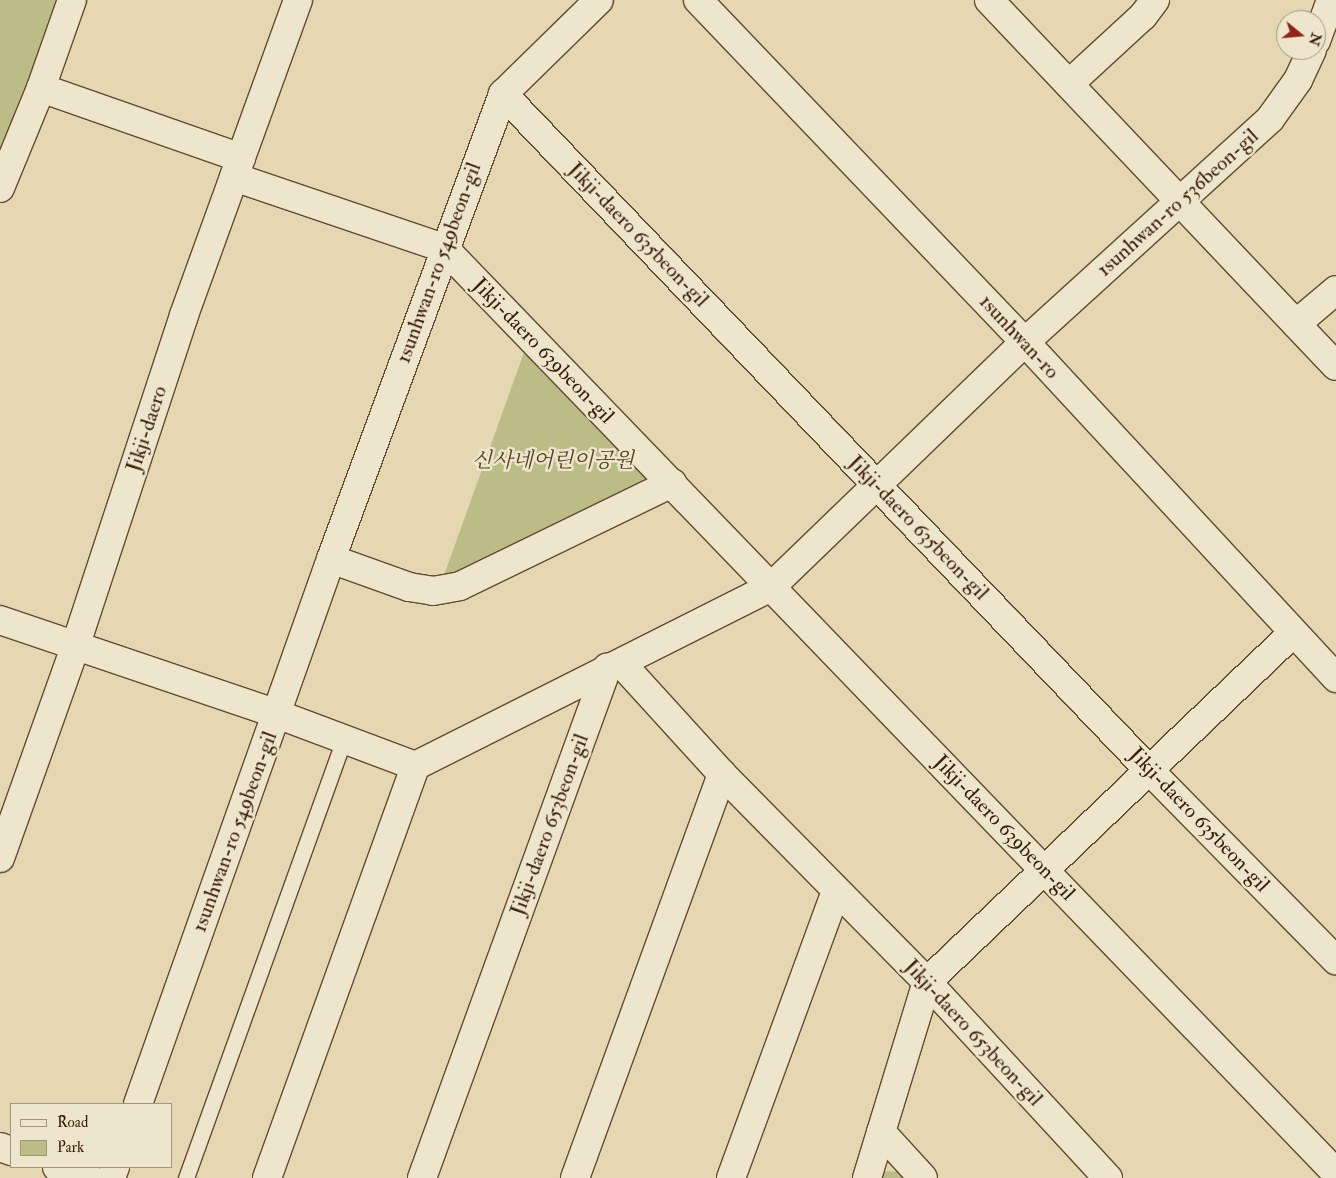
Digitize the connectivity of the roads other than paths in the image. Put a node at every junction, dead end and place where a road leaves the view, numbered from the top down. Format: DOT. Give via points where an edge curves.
graph roads {
  1 [pos="72,0"];
  2 [pos="298,0"];
  3 [pos="599,0"];
  4 [pos="989,0"];
  5 [pos="1155,0"];
  6 [pos="1331,0"];
  7 [pos="710,4"];
  8 [pos="1326,14"];
  9 [pos="1307,60"];
  10 [pos="1069,84"];
  11 [pos="41,88"];
  12 [pos="503,94"];
  13 [pos="238,167"];
  14 [pos="0,188"];
  15 [pos="1180,201"];
  16 [pos="444,248"];
  17 [pos="1336,290"];
  18 [pos="1296,324"];
  19 [pos="1025,342"];
  20 [pos="1336,366"];
  21 [pos="672,483"];
  22 [pos="878,486"];
  23 [pos="331,559"];
  24 [pos="771,586"];
  25 [pos="0,620"];
  26 [pos="1293,633"];
  27 [pos="75,647"];
  28 [pos="614,665"];
  29 [pos="1336,678"];
  30 [pos="277,714"];
  31 [pos="344,739"];
  32 [pos="415,766"];
  33 [pos="1149,770"];
  34 [pos="722,774"];
  35 [pos="0,858"];
  36 [pos="1043,868"];
  37 [pos="836,891"];
  38 [pos="1336,960"];
  39 [pos="927,982"];
  40 [pos="138,1103"];
  41 [pos="881,1132"];
  42 [pos="60,1168"];
  43 [pos="1331,1171"];
  44 [pos="89,1178"];
  45 [pos="186,1178"];
  46 [pos="267,1178"];
  47 [pos="422,1178"];
  48 [pos="575,1178"];
  49 [pos="731,1178"];
  50 [pos="867,1178"];
  51 [pos="923,1178"];
  52 [pos="1108,1178"];
  1 -- 11 [label="street"];
  2 -- 13 [label="street, Jikji-daero"];
  3 -- 12 [label="street, 1sunhwan-ro 549beon-gil"];
  4 -- 10 [label="street"];
  5 -- 10 [label="street" via="1143,16"];
  6 -- 8 [label="street"];
  7 -- 19 [label="street, 1sunhwan-ro"];
  9 -- 15 [label="street, 1sunhwan-ro 536beon-gil" via="1298,80 1270,119"];
  10 -- 15 [label="street"];
  11 -- 13 [label="street, Jikji-daero 639beon-gil"];
  11 -- 14 [label="street"];
  12 -- 16 [label="street, 1sunhwan-ro 549beon-gil"];
  12 -- 22 [label="street, Jikji-daero 635beon-gil"];
  13 -- 16 [label="street, Jikji-daero 639beon-gil"];
  13 -- 27 [label="street, Jikji-daero" via="184,315"];
  15 -- 18 [label="street"];
  15 -- 19 [label="street, 1sunhwan-ro 536beon-gil"];
  16 -- 21 [label="street, Jikji-daero 639beon-gil"];
  16 -- 23 [label="street, 1sunhwan-ro 549beon-gil"];
  17 -- 18 [label="street"];
  18 -- 20 [label="street"];
  19 -- 22 [label="street, 1sunhwan-ro 536beon-gil"];
  19 -- 26 [label="street, 1sunhwan-ro"];
  21 -- 23 [label="street" via="460,586 433,591 409,587"];
  21 -- 24 [label="street, Jikji-daero 639beon-gil"];
  22 -- 24 [label="street, 1sunhwan-ro 536beon-gil"];
  22 -- 33 [label="street, Jikji-daero 635beon-gil"];
  23 -- 30 [label="street, 1sunhwan-ro 549beon-gil"];
  24 -- 28 [label="street, 1sunhwan-ro 536beon-gil"];
  24 -- 36 [label="street, Jikji-daero 639beon-gil"];
  25 -- 27 [label="street"];
  26 -- 29 [label="street, 1sunhwan-ro"];
  26 -- 33 [label="street"];
  27 -- 30 [label="street"];
  27 -- 35 [label="street, Jikji-daero"];
  28 -- 32 [label="street"];
  28 -- 34 [label="street, Jikji-daero 653beon-gil"];
  28 -- 47 [label="street, Jikji-daero 653beon-gil"];
  30 -- 31 [label="street"];
  30 -- 40 [label="street, 1sunhwan-ro 549beon-gil"];
  31 -- 32 [label="street"];
  31 -- 45 [label="lane"];
  32 -- 46 [label="street"];
  33 -- 36 [label="street"];
  33 -- 38 [label="street, Jikji-daero 635beon-gil"];
  34 -- 37 [label="street, Jikji-daero 653beon-gil"];
  34 -- 48 [label="street"];
  36 -- 39 [label="street"];
  36 -- 43 [label="street, Jikji-daero 639beon-gil"];
  37 -- 39 [label="street, Jikji-daero 653beon-gil"];
  37 -- 49 [label="street"];
  39 -- 41 [label="street"];
  39 -- 52 [label="street, Jikji-daero 653beon-gil"];
  41 -- 50 [label="street"];
  41 -- 51 [label="street"];
  42 -- 44 [label="street"];
}
